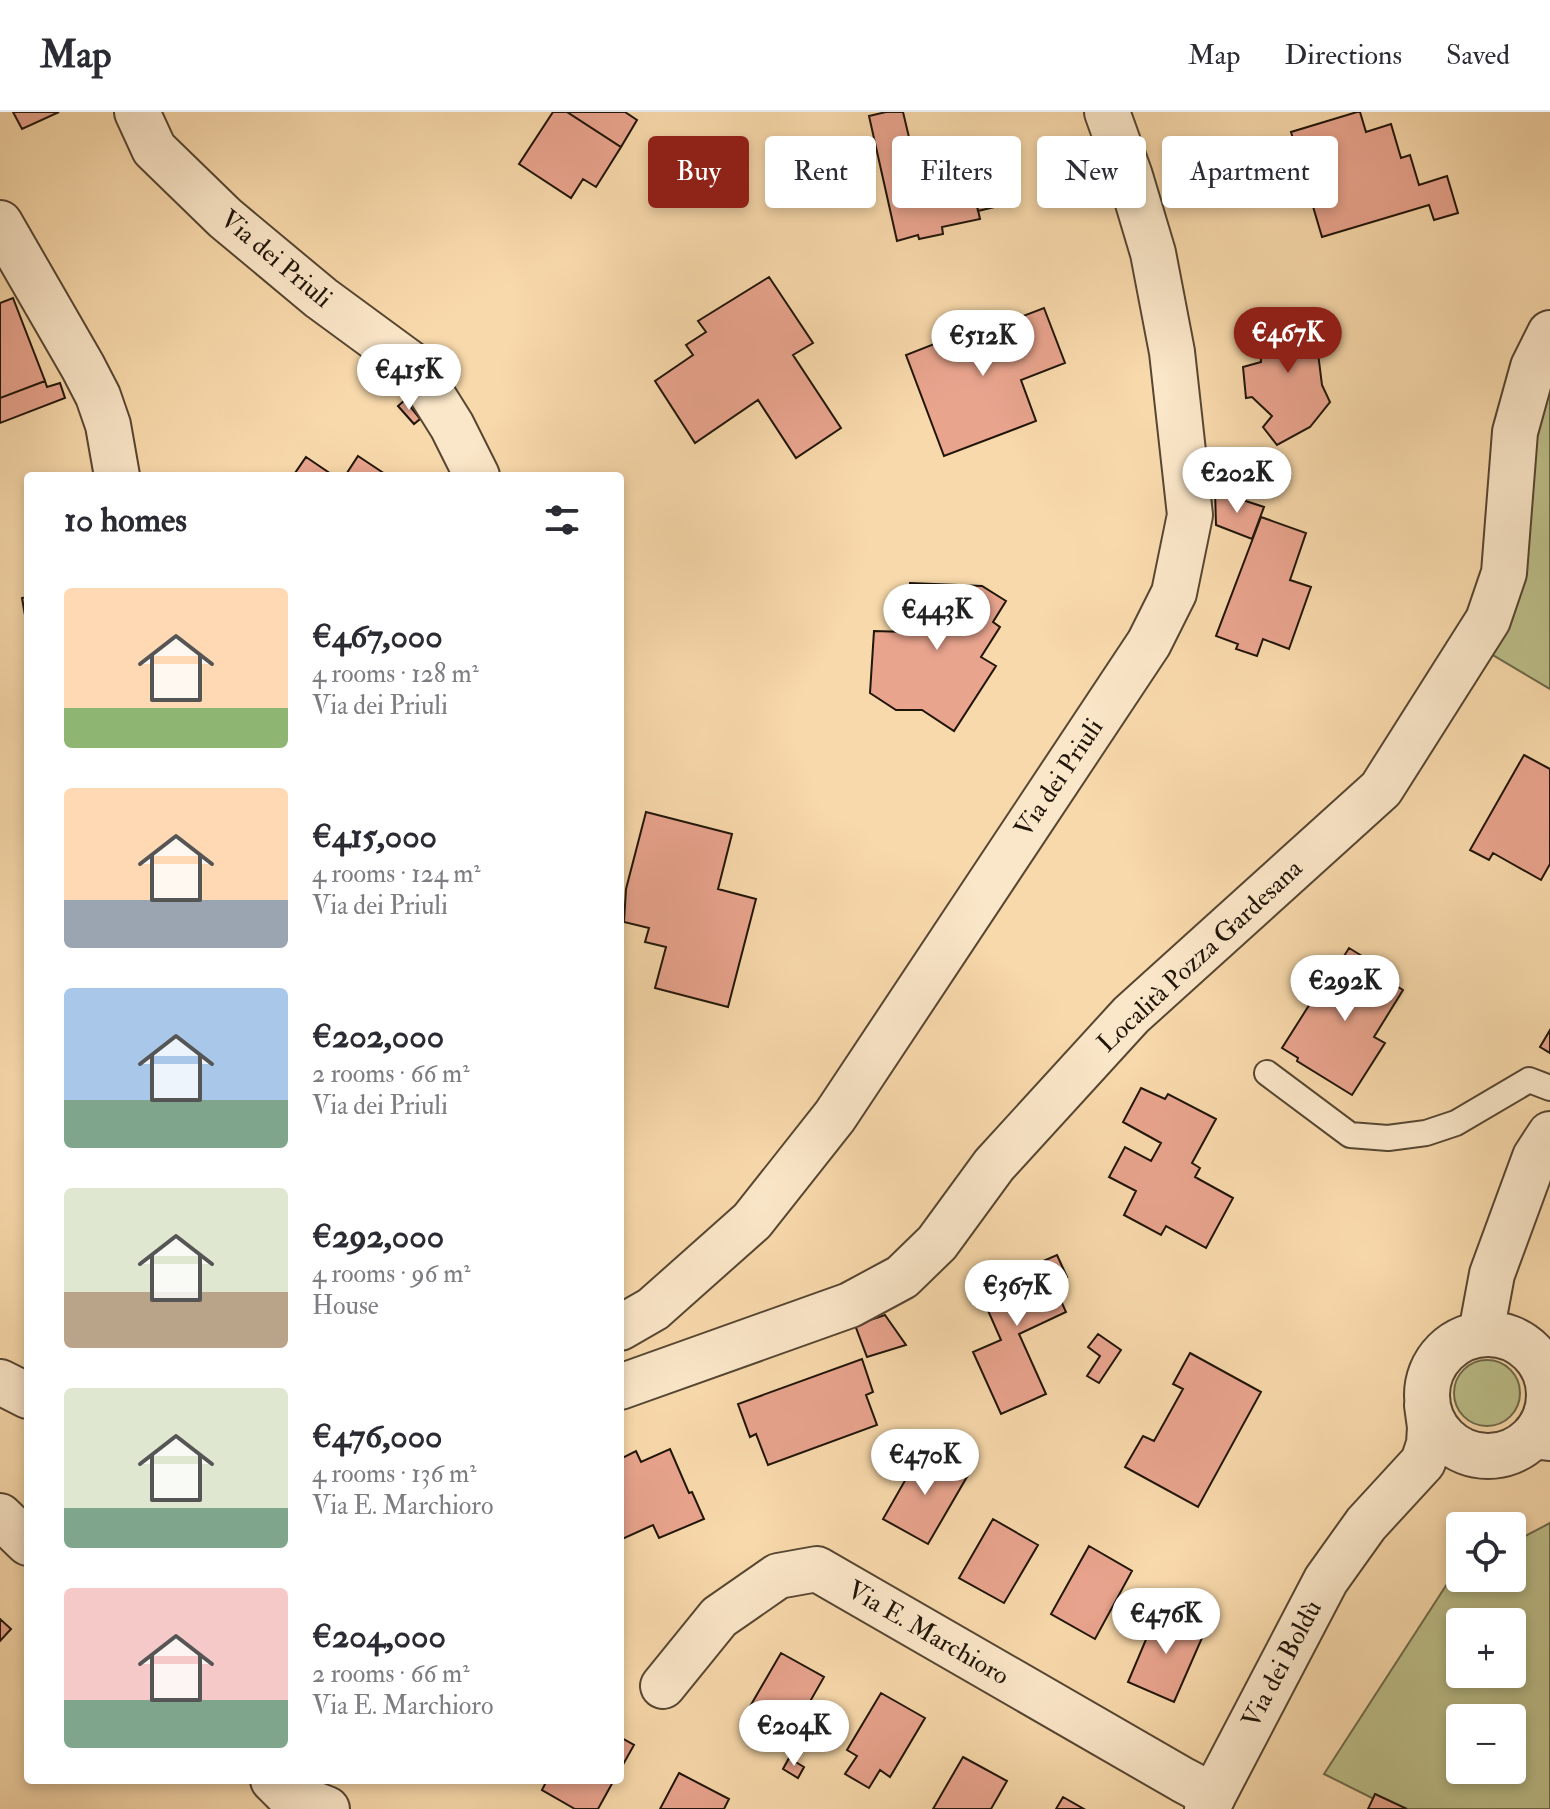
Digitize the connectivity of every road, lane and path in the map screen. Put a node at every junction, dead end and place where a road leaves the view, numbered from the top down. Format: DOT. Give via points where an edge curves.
graph roads {
  1 [pos="137,112"];
  2 [pos="1107,112"];
  3 [pos="0,223"];
  4 [pos="1550,333"];
  5 [pos="116,472"];
  6 [pos="475,472"];
  7 [pos="1267,1073"];
  8 [pos="1550,1088"];
  9 [pos="1550,1134"];
  10 [pos="624,1326"];
  11 [pos="0,1382"];
  12 [pos="624,1386"];
  13 [pos="24,1394"];
  14 [pos="1530,1397"];
  15 [pos="1427,1405"];
  16 [pos="0,1516"];
  17 [pos="1366,1524"];
  18 [pos="24,1539"];
  19 [pos="663,1686"];
  20 [pos="283,1791"];
  21 [pos="1210,1802"];
  22 [pos="327,1809"];
  1 -- 6 [label="street, Via dei Priuli" via="154,149 225,218 415,367"];
  2 -- 10 [label="street, Via dei Priuli" via="1153,253 1172,352 1190,515 1174,593 1149,643 835,1116 752,1221 653,1309"];
  3 -- 5 [label="street" via="98,396"];
  4 -- 12 [label="street, Località Pozza Gardesana" via="1533,367 1515,432 1504,573 1488,620 1381,789 1131,1015 994,1165 937,1243 902,1277 850,1305"];
  7 -- 8 [label="lane" via="1350,1135 1388,1138 1456,1123 1529,1080"];
  9 -- 14 [label="street" via="1535,1157 1492,1274"];
  11 -- 13 [label="street"];
  14 -- 15 [label="street" via="1495,1456 1458,1449 1432,1423"];
  14 -- 15 [label="street, Via dei Boldù" via="1462,1339 1433,1366 1426,1385"];
  14 -- 17 [label="street, Via dei Boldù" via="1407,1499"];
  15 -- 17 [label="street, Via dei Boldù" via="1429,1444 1423,1462"];
  16 -- 18 [label="street"];
  17 -- 21 [label="street, Via dei Boldù" via="1326,1580"];
  19 -- 21 [label="street, Via E. Marchioro" via="719,1617 778,1576 817,1569 1183,1780"];
  20 -- 22 [label="street"];
}
